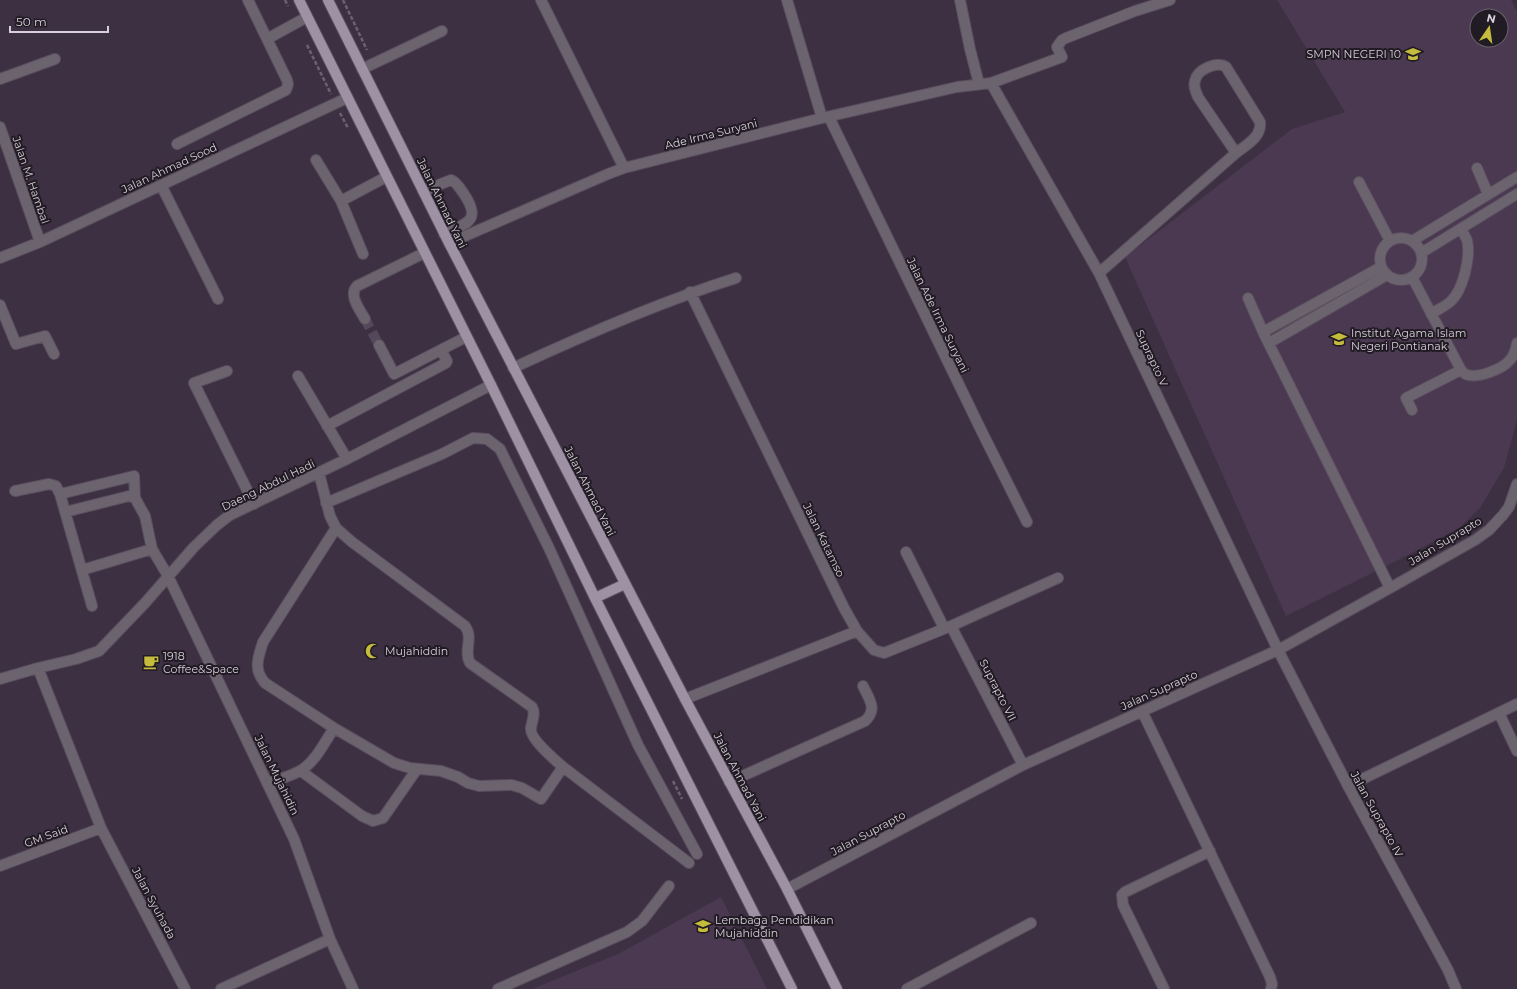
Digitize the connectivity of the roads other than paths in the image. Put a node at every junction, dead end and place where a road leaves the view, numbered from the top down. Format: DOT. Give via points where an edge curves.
graph roads {
  1 [pos="248,0"];
  2 [pos="299,0"];
  3 [pos="328,0"];
  4 [pos="541,0"];
  5 [pos="787,0"];
  6 [pos="960,0"];
  7 [pos="1170,0"];
  8 [pos="306,17"];
  9 [pos="442,31"];
  10 [pos="267,39"];
  11 [pos="55,59"];
  12 [pos="362,69"];
  13 [pos="0,80"];
  14 [pos="991,83"];
  15 [pos="979,84"];
  16 [pos="347,98"];
  17 [pos="825,118"];
  18 [pos="0,127"];
  19 [pos="177,144"];
  20 [pos="1236,153"];
  21 [pos="316,160"];
  22 [pos="624,168"];
  23 [pos="1477,168"];
  24 [pos="386,177"];
  25 [pos="1517,177"];
  26 [pos="1359,182"];
  27 [pos="161,185"];
  28 [pos="423,191"];
  29 [pos="1488,194"];
  30 [pos="1517,194"];
  31 [pos="341,201"];
  32 [pos="1461,229"];
  33 [pos="446,239"];
  34 [pos="1390,240"];
  35 [pos="1412,241"];
  36 [pos="40,242"];
  37 [pos="424,252"];
  38 [pos="1421,253"];
  39 [pos="363,254"];
  40 [pos="0,258"];
  41 [pos="1381,267"];
  42 [pos="1099,273"];
  43 [pos="1387,275"];
  44 [pos="1412,277"];
  45 [pos="736,278"];
  46 [pos="690,292"];
  47 [pos="1248,298"];
  48 [pos="218,299"];
  49 [pos="0,305"];
  50 [pos="1431,314"];
  51 [pos="365,319"];
  52 [pos="1263,332"];
  53 [pos="466,337"];
  54 [pos="1269,343"];
  55 [pos="1517,343"];
  56 [pos="379,345"];
  57 [pos="441,350"];
  58 [pos="54,354"];
  59 [pos="513,368"];
  60 [pos="1461,370"];
  61 [pos="227,371"];
  62 [pos="394,374"];
  63 [pos="298,376"];
  64 [pos="491,385"];
  65 [pos="402,387"];
  66 [pos="1412,410"];
  67 [pos="327,426"];
  68 [pos="347,459"];
  69 [pos="319,473"];
  70 [pos="1517,484"];
  71 [pos="16,491"];
  72 [pos="60,494"];
  73 [pos="135,498"];
  74 [pos="326,503"];
  75 [pos="254,504"];
  76 [pos="65,512"];
  77 [pos="1027,522"];
  78 [pos="336,528"];
  79 [pos="152,549"];
  80 [pos="906,552"];
  81 [pos="82,570"];
  82 [pos="168,576"];
  83 [pos="1058,578"];
  84 [pos="625,584"];
  85 [pos="1390,588"];
  86 [pos="595,598"];
  87 [pos="92,606"];
  88 [pos="948,627"];
  89 [pos="857,631"];
  90 [pos="1278,650"];
  91 [pos="38,668"];
  92 [pos="0,679"];
  93 [pos="863,686"];
  94 [pos="685,699"];
  95 [pos="1517,704"];
  96 [pos="1142,711"];
  97 [pos="1499,712"];
  98 [pos="334,728"];
  99 [pos="1517,751"];
  100 [pos="1023,765"];
  101 [pos="563,767"];
  102 [pos="417,769"];
  103 [pos="301,771"];
  104 [pos="729,782"];
  105 [pos="267,783"];
  106 [pos="1348,786"];
  107 [pos="101,828"];
  108 [pos="1210,851"];
  109 [pos="697,854"];
  110 [pos="689,863"];
  111 [pos="0,866"];
  112 [pos="670,886"];
  113 [pos="787,890"];
  114 [pos="1031,923"];
  115 [pos="330,939"];
  116 [pos="185,989"];
  117 [pos="221,989"];
  118 [pos="353,989"];
  119 [pos="498,989"];
  120 [pos="792,989"];
  121 [pos="837,989"];
  122 [pos="907,989"];
  123 [pos="1164,989"];
  124 [pos="1271,989"];
  125 [pos="1456,989"];
  1 -- 10 [label="street"];
  2 -- 8 [label="main road"];
  3 -- 12 [label="main road, Jalan Ahmad Yani"];
  4 -- 22 [label="street"];
  5 -- 17 [label="street, Jalan Ade Irma Suryani"];
  6 -- 15 [label="street"];
  7 -- 14 [label="street, Ade Irma Suryani" via="1066,38 1057,47 1062,57"];
  8 -- 10 [label="street"];
  8 -- 16 [label="main road"];
  9 -- 12 [label="street"];
  10 -- 19 [label="street" via="287,80 286,90"];
  11 -- 13 [label="street"];
  12 -- 28 [label="main road, Jalan Ahmad Yani"];
  14 -- 15 [label="street, Ade Irma Suryani"];
  14 -- 42 [label="street, Suprapto V"];
  15 -- 17 [label="street, Ade Irma Suryani"];
  16 -- 24 [label="main road"];
  16 -- 27 [label="street, Jalan Ahmad Sood"];
  17 -- 22 [label="street, Ade Irma Suryani"];
  17 -- 77 [label="street, Jalan Ade Irma Suryani"];
  18 -- 36 [label="street, Jalan M. Hambal"];
  20 -- 20 [label="street" via="1198,97 1195,88 1197,75 1216,64 1226,67 1260,122 1258,135"];
  20 -- 42 [label="street"];
  21 -- 31 [label="street"];
  22 -- 33 [label="street, Ade Irma Suryani"];
  23 -- 29 [label="street"];
  24 -- 31 [label="street"];
  24 -- 37 [label="main road"];
  25 -- 29 [label="street"];
  26 -- 34 [label="street"];
  27 -- 36 [label="street, Jalan Ahmad Sood"];
  27 -- 48 [label="street"];
  28 -- 33 [label="main road, Jalan Ahmad Yani"];
  28 -- 33 [label="street" via="455,181 473,212 470,220"];
  29 -- 35 [label="street"];
  30 -- 32 [label="street"];
  31 -- 39 [label="street"];
  32 -- 38 [label="street"];
  32 -- 50 [label="street" via="1468,249 1464,278 1451,302"];
  33 -- 59 [label="main road, Jalan Ahmad Yani"];
  34 -- 35 [label="street" via="1404,238"];
  34 -- 41 [label="street" via="1381,252"];
  35 -- 38 [label="street"];
  36 -- 40 [label="street, Jalan Ahmad Sood"];
  37 -- 51 [label="street" via="354,289 353,296"];
  37 -- 53 [label="main road"];
  38 -- 44 [label="street" via="1420,267"];
  41 -- 43 [label="street"];
  41 -- 52 [label="street"];
  42 -- 90 [label="street, Suprapto V"];
  43 -- 44 [label="street" via="1397,280"];
  43 -- 54 [label="street"];
  44 -- 50 [label="street"];
  45 -- 46 [label="street"];
  46 -- 59 [label="street"];
  46 -- 89 [label="street, Jalan Katamso"];
  47 -- 52 [label="street"];
  49 -- 58 [label="street" via="16,344 45,336"];
  50 -- 60 [label="street"];
  52 -- 54 [label="street"];
  53 -- 57 [label="street"];
  53 -- 64 [label="main road"];
  54 -- 85 [label="street"];
  55 -- 60 [label="street" via="1510,360 1492,372 1470,376"];
  56 -- 62 [label="street"];
  57 -- 62 [label="street"];
  57 -- 65 [label="street" via="446,363"];
  59 -- 84 [label="main road, Jalan Ahmad Yani"];
  60 -- 66 [label="street" via="1406,398"];
  61 -- 75 [label="street" via="194,383"];
  62 -- 65 [label="street"];
  63 -- 67 [label="street"];
  64 -- 68 [label="street, Daeng Abdul Hadi"];
  64 -- 86 [label="main road"];
  65 -- 67 [label="street"];
  67 -- 68 [label="street"];
  68 -- 69 [label="street, Daeng Abdul Hadi"];
  69 -- 74 [label="street"];
  69 -- 75 [label="street, Daeng Abdul Hadi"];
  70 -- 85 [label="street, Jalan Suprapto" via="1509,507 1489,530"];
  71 -- 72 [label="street" via="49,484 56,486"];
  72 -- 73 [label="street" via="134,476"];
  72 -- 76 [label="street"];
  73 -- 76 [label="street" via="129,496"];
  73 -- 79 [label="street, Jalan Mujahidin" via="145,516"];
  74 -- 78 [label="street"];
  74 -- 109 [label="street" via="442,454 473,438 487,439 500,449 549,548 638,745"];
  75 -- 82 [label="street, Daeng Abdul Hadi" via="230,515 217,525 190,550"];
  76 -- 81 [label="street"];
  78 -- 98 [label="street" via="263,642 258,663 258,672 265,683"];
  78 -- 101 [label="street" via="465,626 470,639 467,654 470,663 532,706 532,735"];
  79 -- 81 [label="street"];
  79 -- 82 [label="street, Jalan Mujahidin"];
  80 -- 88 [label="street, Suprapto VII"];
  81 -- 87 [label="street"];
  82 -- 91 [label="street, Daeng Abdul Hadi" via="146,603 99,651"];
  82 -- 105 [label="street, Jalan Mujahidin"];
  83 -- 88 [label="street"];
  84 -- 86 [label="main road"];
  84 -- 94 [label="main road, Jalan Ahmad Yani"];
  85 -- 90 [label="street, Jalan Suprapto"];
  86 -- 120 [label="main road"];
  88 -- 89 [label="street, Jalan Katamso" via="880,653"];
  88 -- 100 [label="street, Suprapto VII"];
  89 -- 94 [label="street"];
  90 -- 96 [label="street, Jalan Suprapto"];
  90 -- 106 [label="street, Jalan Suprapto IV"];
  91 -- 92 [label="street, Daeng Abdul Hadi"];
  91 -- 107 [label="street, Jalan Syuhada"];
  93 -- 104 [label="street" via="872,707 871,714 865,721"];
  94 -- 104 [label="main road, Jalan Ahmad Yani"];
  95 -- 97 [label="street"];
  96 -- 100 [label="street, Jalan Suprapto"];
  96 -- 108 [label="street"];
  97 -- 99 [label="street"];
  97 -- 106 [label="street"];
  98 -- 102 [label="street" via="402,767"];
  98 -- 103 [label="street"];
  100 -- 113 [label="street, Jalan Suprapto"];
  101 -- 102 [label="street" via="541,799 512,785 479,786 441,771"];
  101 -- 110 [label="street"];
  102 -- 103 [label="street" via="383,818 373,822"];
  103 -- 105 [label="street"];
  104 -- 113 [label="main road, Jalan Ahmad Yani"];
  105 -- 115 [label="street, Jalan Mujahidin" via="294,839"];
  106 -- 125 [label="street, Jalan Suprapto IV"];
  107 -- 111 [label="street, GM Said"];
  107 -- 116 [label="street, Jalan Syuhada"];
  108 -- 123 [label="street" via="1122,895 1123,905"];
  108 -- 124 [label="street" via="1270,977"];
  112 -- 119 [label="street" via="642,921 627,932"];
  113 -- 121 [label="main road, Jalan Ahmad Yani"];
  114 -- 122 [label="street"];
  115 -- 117 [label="street"];
  115 -- 118 [label="street, Jalan Mujahidin"];
}
